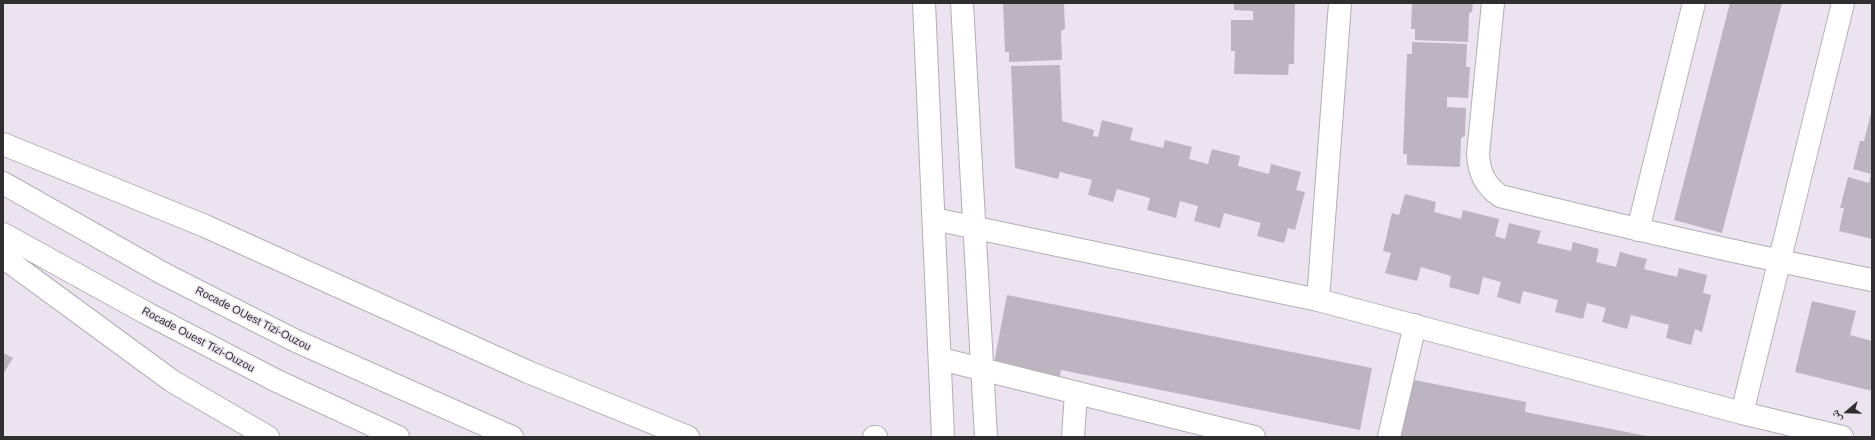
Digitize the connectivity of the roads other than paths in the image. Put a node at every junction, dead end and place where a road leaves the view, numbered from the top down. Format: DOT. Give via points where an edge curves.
graph roads {
  1 [pos="924,3"];
  2 [pos="962,3"];
  3 [pos="1340,3"];
  4 [pos="1492,3"];
  5 [pos="1694,3"];
  6 [pos="1843,3"];
  7 [pos="3,144"];
  8 [pos="3,183"];
  9 [pos="934,219"];
  10 [pos="975,228"];
  11 [pos="1638,230"];
  12 [pos="3,234"];
  13 [pos="3,256"];
  14 [pos="1779,262"];
  15 [pos="1872,280"];
  16 [pos="1318,300"];
  17 [pos="1414,325"];
  18 [pos="941,360"];
  19 [pos="983,370"];
  20 [pos="1076,393"];
  21 [pos="1742,413"];
  22 [pos="268,437"];
  23 [pos="398,437"];
  24 [pos="512,437"];
  25 [pos="688,437"];
  26 [pos="943,437"];
  27 [pos="986,437"];
  28 [pos="1073,437"];
  29 [pos="1254,437"];
  30 [pos="1389,437"];
  31 [pos="1842,437"];
  1 -- 9 [label="main road"];
  2 -- 10 [label="main road"];
  3 -- 16 [label="main road"];
  4 -- 11 [label="main road" via="1478,154 1483,178 1500,196"];
  5 -- 11 [label="main road"];
  6 -- 14 [label="main road"];
  7 -- 25 [label="main road" via="205,226 528,372"];
  8 -- 24 [label="main road, Rocade OUest Tizi-Ouzou" via="164,274 296,341"];
  9 -- 10 [label="main road"];
  9 -- 18 [label="main road"];
  10 -- 16 [label="main road"];
  10 -- 19 [label="main road"];
  11 -- 14 [label="main road"];
  12 -- 23 [label="main road, Rocade Ouest Tizi-Ouzou" via="277,381"];
  13 -- 22 [label="main road" via="172,381"];
  14 -- 15 [label="main road"];
  14 -- 21 [label="main road"];
  16 -- 17 [label="main road"];
  17 -- 21 [label="main road"];
  17 -- 30 [label="main road"];
  18 -- 19 [label="main road"];
  18 -- 26 [label="main road"];
  19 -- 20 [label="main road"];
  19 -- 27 [label="main road"];
  20 -- 28 [label="main road"];
  20 -- 29 [label="main road"];
  21 -- 31 [label="main road"];
}
